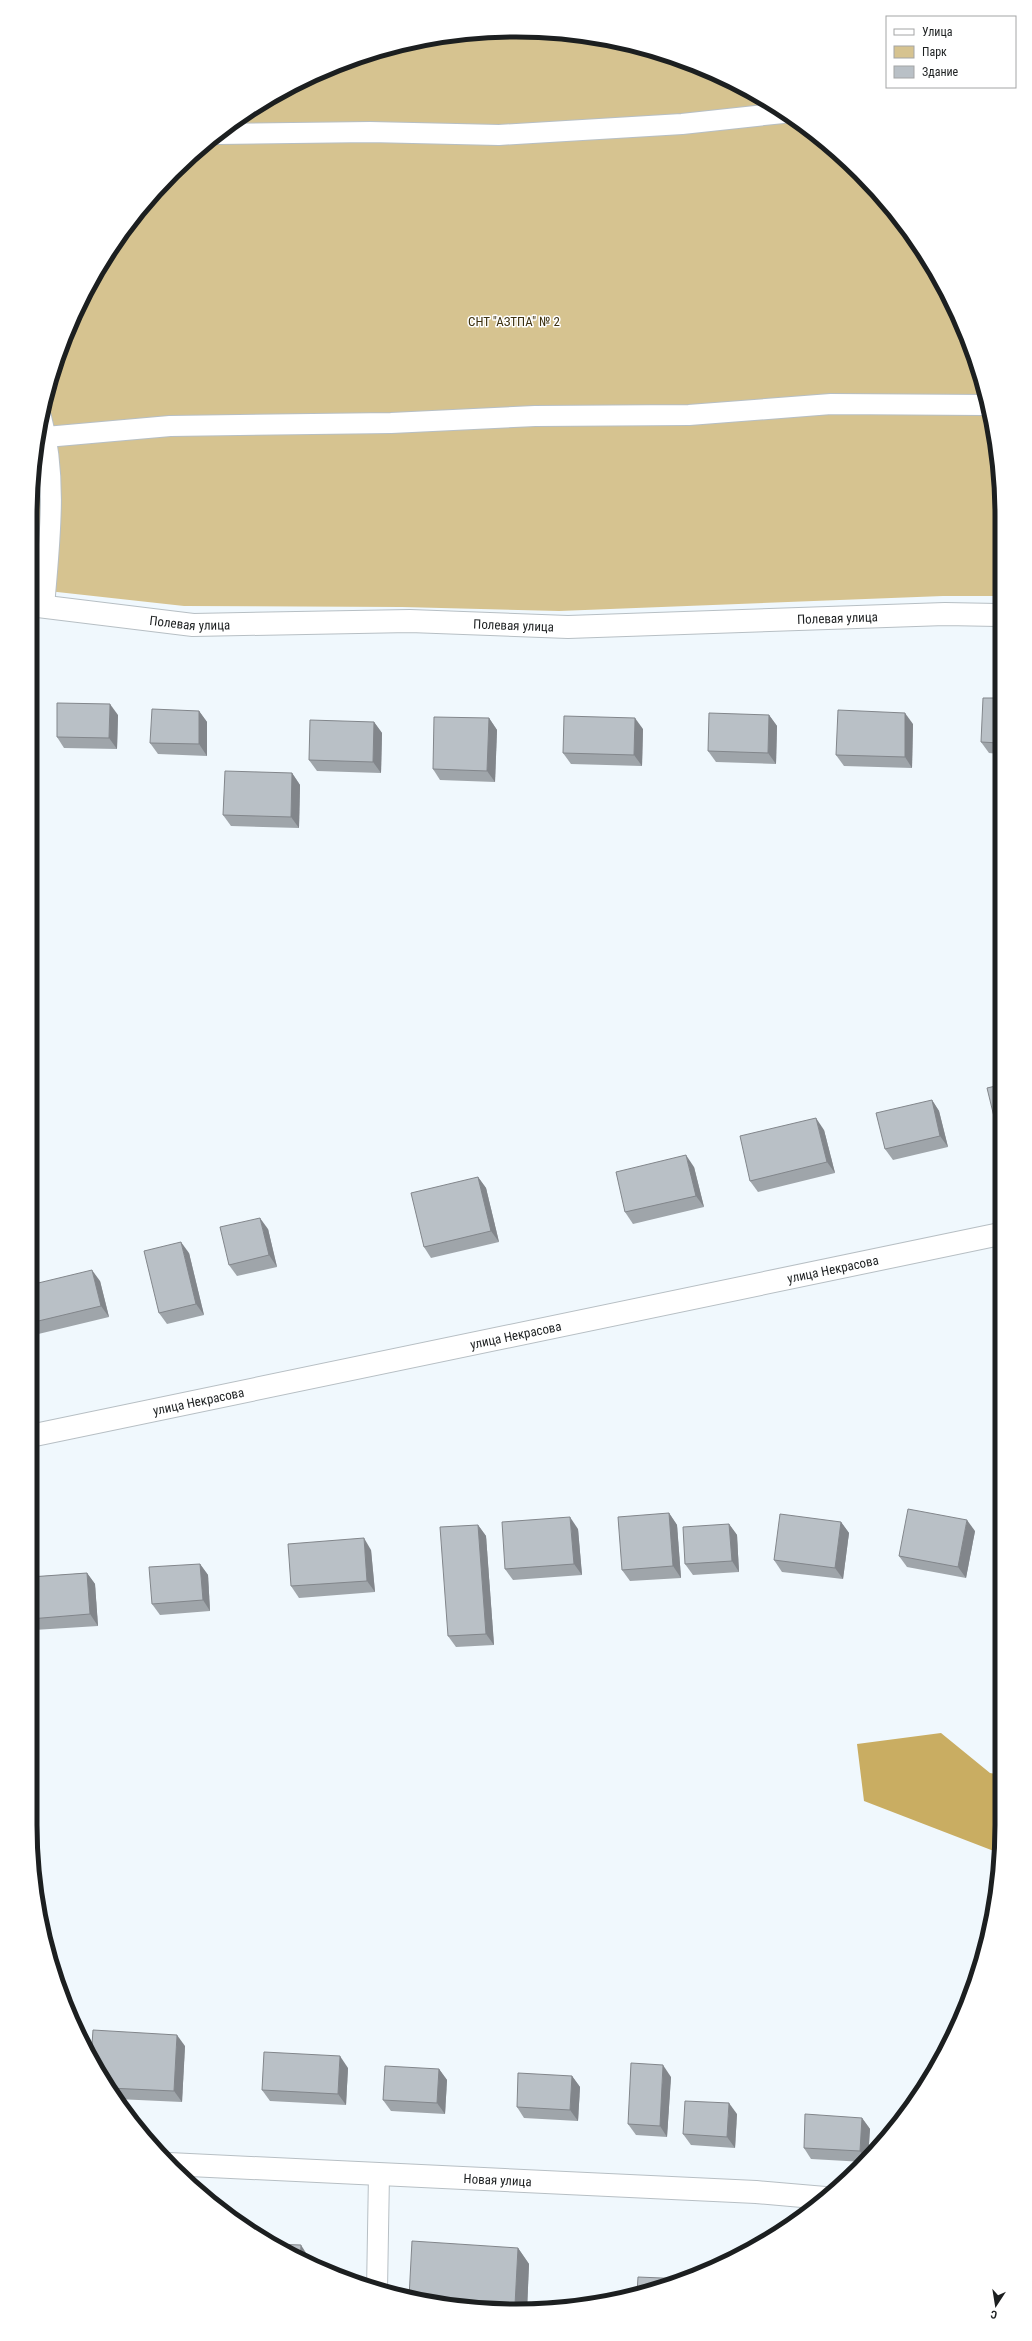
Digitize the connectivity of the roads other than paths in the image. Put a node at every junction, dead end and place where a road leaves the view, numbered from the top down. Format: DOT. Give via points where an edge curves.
graph roads {
  1 [pos="776,114"];
  2 [pos="227,134"];
  3 [pos="982,405"];
  4 [pos="45,431"];
  5 [pos="46,437"];
  6 [pos="37,606"];
  7 [pos="995,615"];
  8 [pos="995,1235"];
  9 [pos="37,1435"];
  10 [pos="177,2164"];
  11 [pos="379,2174"];
  12 [pos="817,2197"];
  13 [pos="377,2284"];
  1 -- 2 [label="lane" via="682,124 499,135 370,132"];
  3 -- 5 [label="lane" via="831,404 689,415 535,416 391,423 170,426"];
  4 -- 5 [label="lane"];
  5 -- 6 [label="lane" via="52,514"];
  6 -- 7 [label="street, Полевая улица" via="193,626 410,621 568,627 945,614"];
  8 -- 9 [label="street, улица Некрасова"];
  10 -- 11 [label="street, Новая улица"];
  11 -- 12 [label="street, Новая улица" via="756,2192"];
  11 -- 13 [label="lane"];
}
